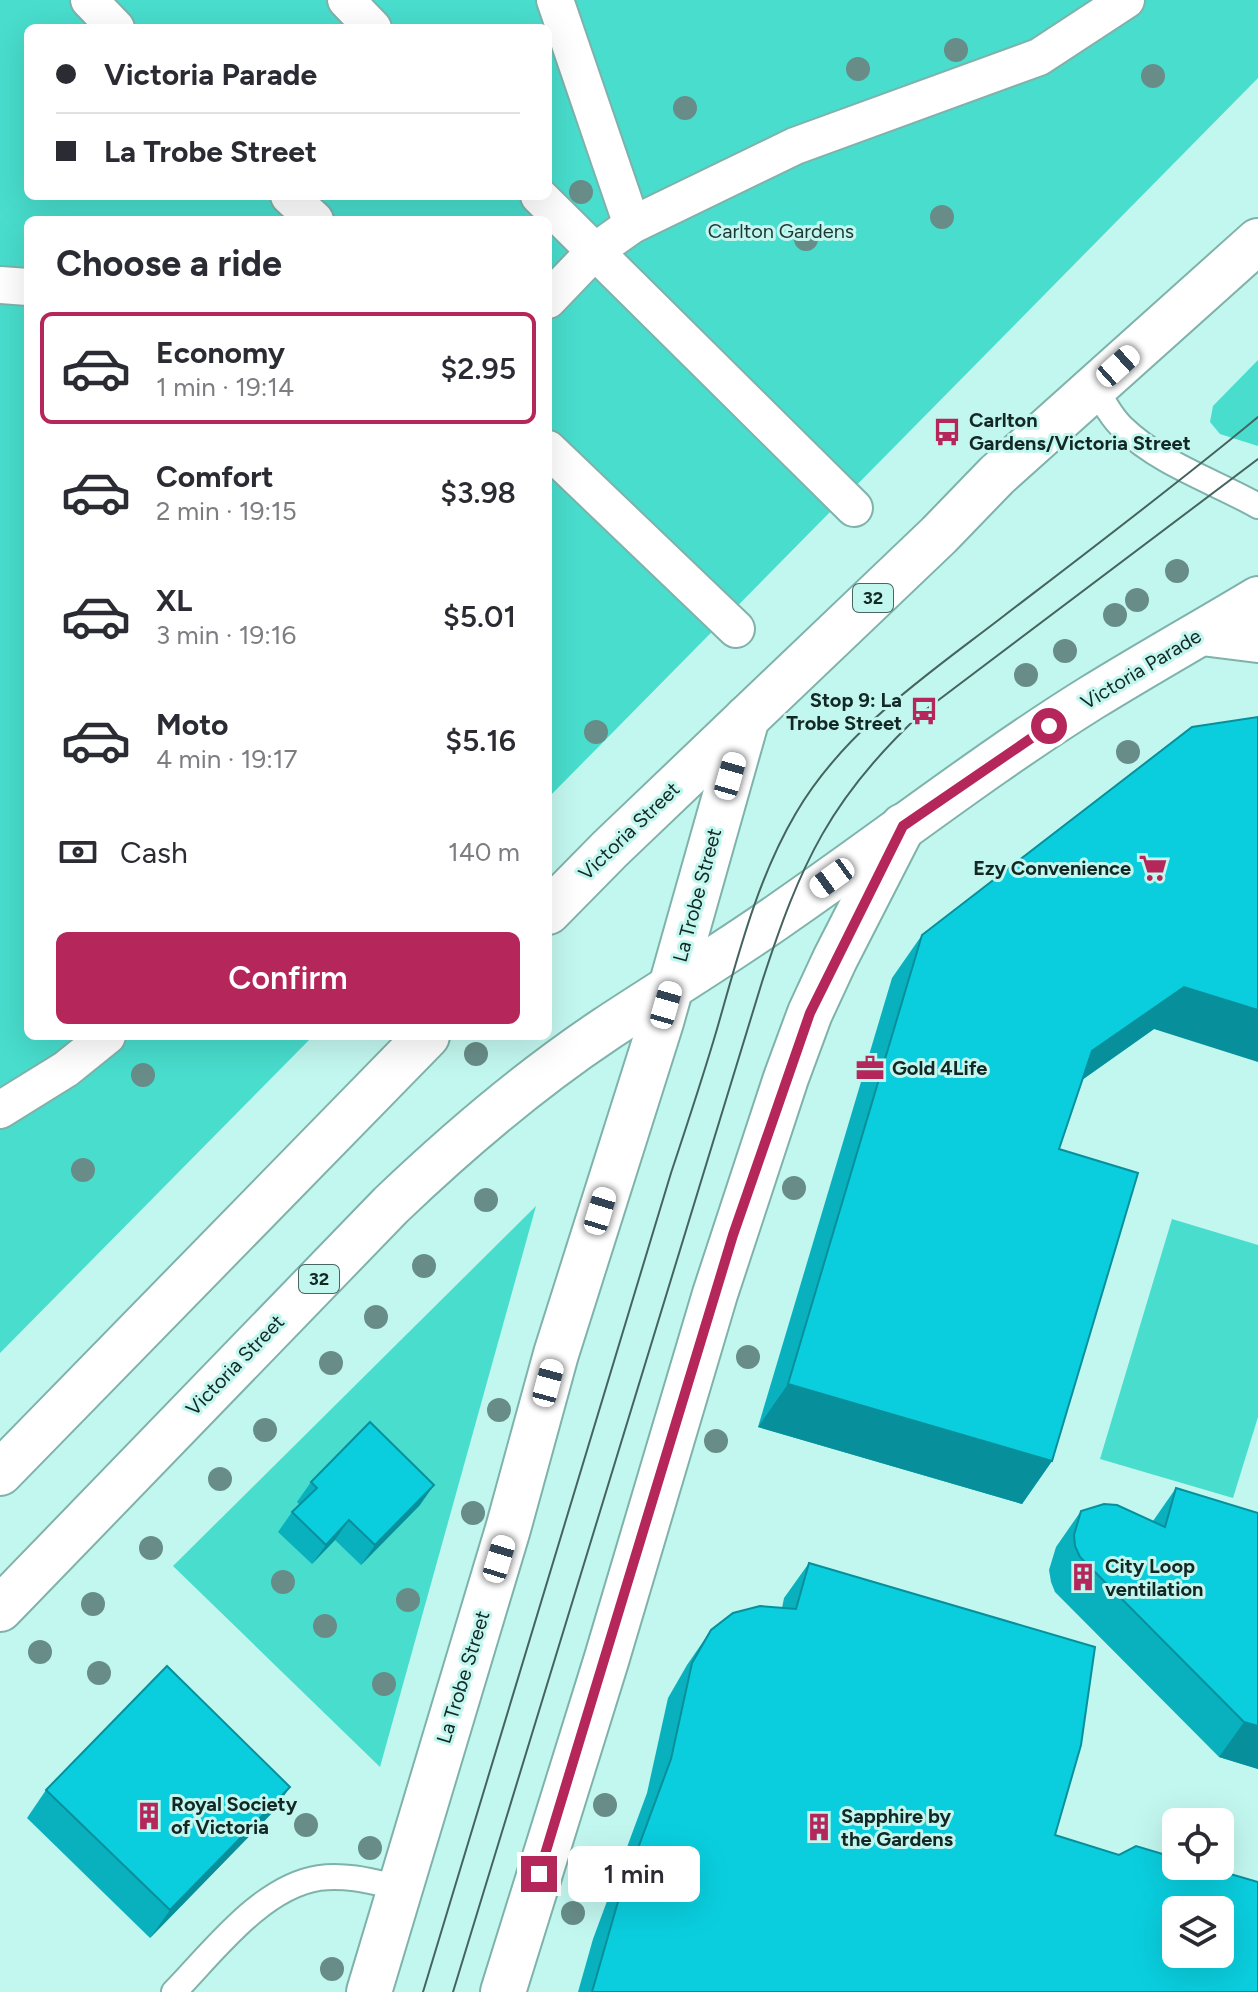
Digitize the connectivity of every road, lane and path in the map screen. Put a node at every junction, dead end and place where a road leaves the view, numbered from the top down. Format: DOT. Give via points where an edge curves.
graph roads {
  1 [pos="89,0"];
  2 [pos="346,0"];
  3 [pos="555,0"];
  4 [pos="1126,0"];
  5 [pos="112,24"];
  6 [pos="369,24"];
  7 [pos="293,200"];
  8 [pos="543,200"];
  9 [pos="311,216"];
  10 [pos="632,225"];
  11 [pos="1258,241"];
  12 [pos="594,252"];
  13 [pos="0,285"];
  14 [pos="24,287"];
  15 [pos="552,296"];
  16 [pos="1095,387"];
  17 [pos="552,453"];
  18 [pos="1258,506"];
  19 [pos="854,508"];
  20 [pos="1258,599"];
  21 [pos="736,629"];
  22 [pos="1202,633"];
  23 [pos="1258,640"];
  24 [pos="747,718"];
  25 [pos="903,826"];
  26 [pos="552,908"];
  27 [pos="671,987"];
  28 [pos="102,1040"];
  29 [pos="423,1040"];
  30 [pos="0,1110"];
  31 [pos="0,1473"];
  32 [pos="0,1609"];
  33 [pos="400,1888"];
  34 [pos="174,1992"];
  35 [pos="369,1992"];
  36 [pos="503,1992"];
  1 -- 5 [label="street"];
  2 -- 6 [label="street"];
  3 -- 10 [label="street"];
  4 -- 10 [label="street" via="1039,57 795,146"];
  7 -- 9 [label="street"];
  8 -- 12 [label="street"];
  10 -- 12 [label="street"];
  11 -- 16 [label="main road, 32"];
  12 -- 15 [label="street"];
  12 -- 19 [label="street"];
  13 -- 14 [label="street"];
  16 -- 18 [label="lane" via="1133,437"];
  16 -- 24 [label="main road, 32"];
  17 -- 21 [label="street"];
  20 -- 22 [label="main road, Victoria Parade / 32"];
  22 -- 23 [label="main road"];
  22 -- 25 [label="main road, Victoria Parade / 32" via="1090,699"];
  24 -- 26 [label="main road, Victoria Street / 32"];
  24 -- 27 [label="main road, La Trobe Street"];
  25 -- 27 [label="main road, Victoria Parade / 32"];
  25 -- 36 [label="main road" via="829,972 786,1078"];
  27 -- 32 [label="main road, Victoria Street / 32" via="554,1066 452,1147"];
  27 -- 33 [label="main road, La Trobe Street" via="556,1354"];
  28 -- 30 [label="street"];
  29 -- 31 [label="main road"];
  33 -- 34 [label="lane" via="354,1878 318,1878 280,1892 248,1915"];
  33 -- 35 [label="main road, La Trobe Street"];
}
